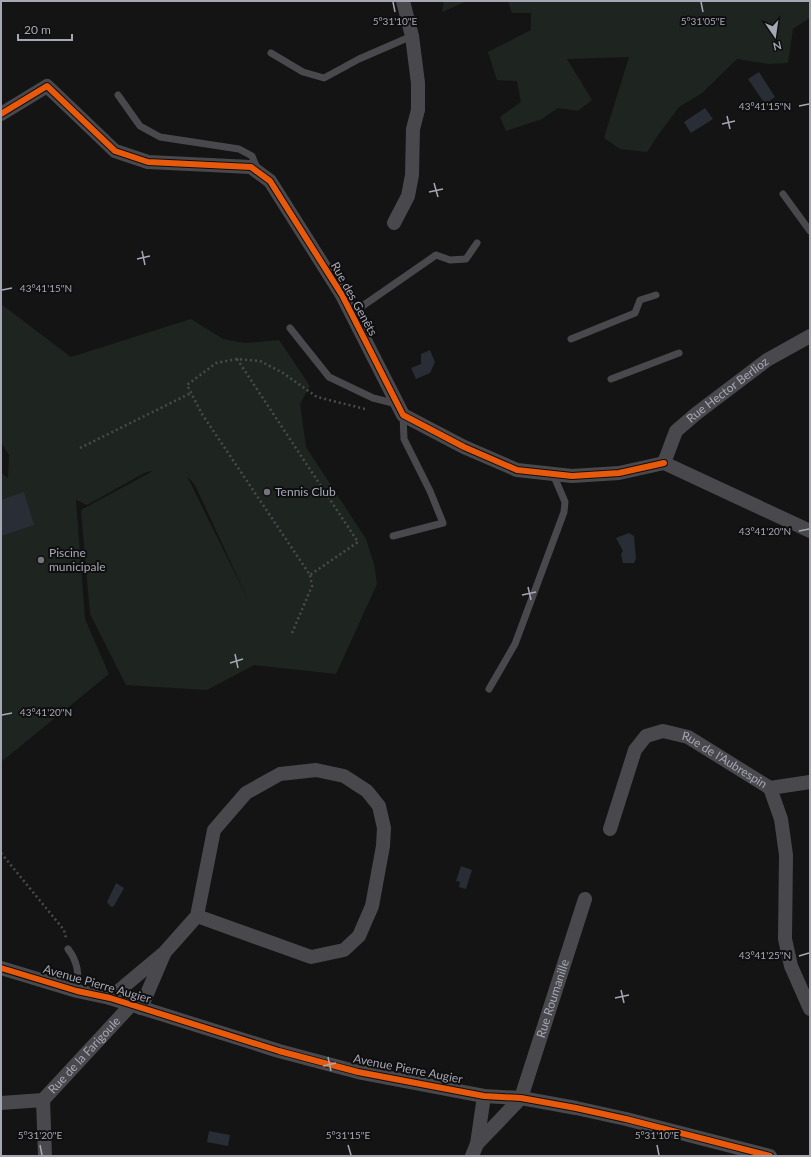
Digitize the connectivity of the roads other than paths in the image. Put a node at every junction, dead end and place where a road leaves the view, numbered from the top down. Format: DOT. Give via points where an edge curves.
graph roads {
  1 [pos="403,1"];
  2 [pos="412,36"];
  3 [pos="271,53"];
  4 [pos="118,95"];
  5 [pos="1,114"];
  6 [pos="260,174"];
  7 [pos="783,194"];
  8 [pos="394,223"];
  9 [pos="810,231"];
  10 [pos="476,243"];
  11 [pos="656,296"];
  12 [pos="351,314"];
  13 [pos="290,328"];
  14 [pos="810,336"];
  15 [pos="571,339"];
  16 [pos="679,353"];
  17 [pos="611,380"];
  18 [pos="400,410"];
  19 [pos="664,463"];
  20 [pos="553,474"];
  21 [pos="810,530"];
  22 [pos="393,536"];
  23 [pos="489,689"];
  24 [pos="810,782"];
  25 [pos="770,788"];
  26 [pos="610,829"];
  27 [pos="585,899"];
  28 [pos="197,916"];
  29 [pos="68,948"];
  30 [pos="165,952"];
  31 [pos="1,968"];
  32 [pos="77,990"];
  33 [pos="110,998"];
  34 [pos="136,1006"];
  35 [pos="810,1009"];
  36 [pos="484,1096"];
  37 [pos="521,1098"];
  38 [pos="43,1100"];
  39 [pos="1,1103"];
  40 [pos="475,1150"];
  41 [pos="45,1156"];
  42 [pos="770,1156"];
  1 -- 2 [label="street"];
  2 -- 3 [label="lane" via="359,59 324,78 303,72"];
  2 -- 8 [label="street" via="418,83 412,175 408,196"];
  4 -- 6 [label="lane" via="140,126 160,137 239,149 252,156"];
  5 -- 6 [label="street, Rue des Genêts" via="47,86 115,151 148,162 251,167"];
  6 -- 12 [label="street, Rue des Genêts" via="270,181 342,295"];
  7 -- 9 [label="lane"];
  10 -- 12 [label="lane" via="466,259 450,260 436,255"];
  11 -- 15 [label="lane" via="640,300 635,313"];
  12 -- 18 [label="street, Rue des Genêts"];
  13 -- 18 [label="lane" via="329,377"];
  14 -- 19 [label="street, Rue Hector Berlioz" via="767,360 676,431"];
  16 -- 17 [label="lane"];
  18 -- 20 [label="street" via="464,446 517,470"];
  18 -- 22 [label="lane" via="404,439 443,523"];
  19 -- 20 [label="street" via="619,473 572,476"];
  19 -- 21 [label="street"];
  20 -- 23 [label="lane" via="565,502 564,512 515,644"];
  24 -- 25 [label="street"];
  25 -- 26 [label="street, Rue de l'Aubrespin" via="688,737 662,731 646,736 635,750"];
  25 -- 35 [label="street, Rue de l'Aubrespin" via="781,819 786,855 786,939 791,966"];
  27 -- 37 [label="street, Rue Roumanille"];
  28 -- 28 [label="street" via="214,830 246,793 280,774 316,770 344,776 367,791 379,806 384,828 383,846 372,906 359,936 344,950 311,957"];
  28 -- 30 [label="street"];
  29 -- 32 [label="lane" via="74,957 79,975"];
  30 -- 33 [label="street"];
  30 -- 34 [label="street, Rue de la Farigoule"];
  31 -- 32 [label="street, Avenue Pierre Augier"];
  32 -- 33 [label="street, Avenue Pierre Augier"];
  33 -- 34 [label="street, Avenue Pierre Augier"];
  34 -- 36 [label="street, Avenue Pierre Augier" via="231,1037 358,1072"];
  34 -- 38 [label="street, Rue de la Farigoule"];
  36 -- 37 [label="street, Avenue Pierre Augier"];
  36 -- 40 [label="street"];
  37 -- 40 [label="street"];
  37 -- 42 [label="street, Avenue Pierre Augier" via="626,1119"];
  38 -- 39 [label="street"];
  38 -- 41 [label="street, Rue de la Farigoule"];
}
